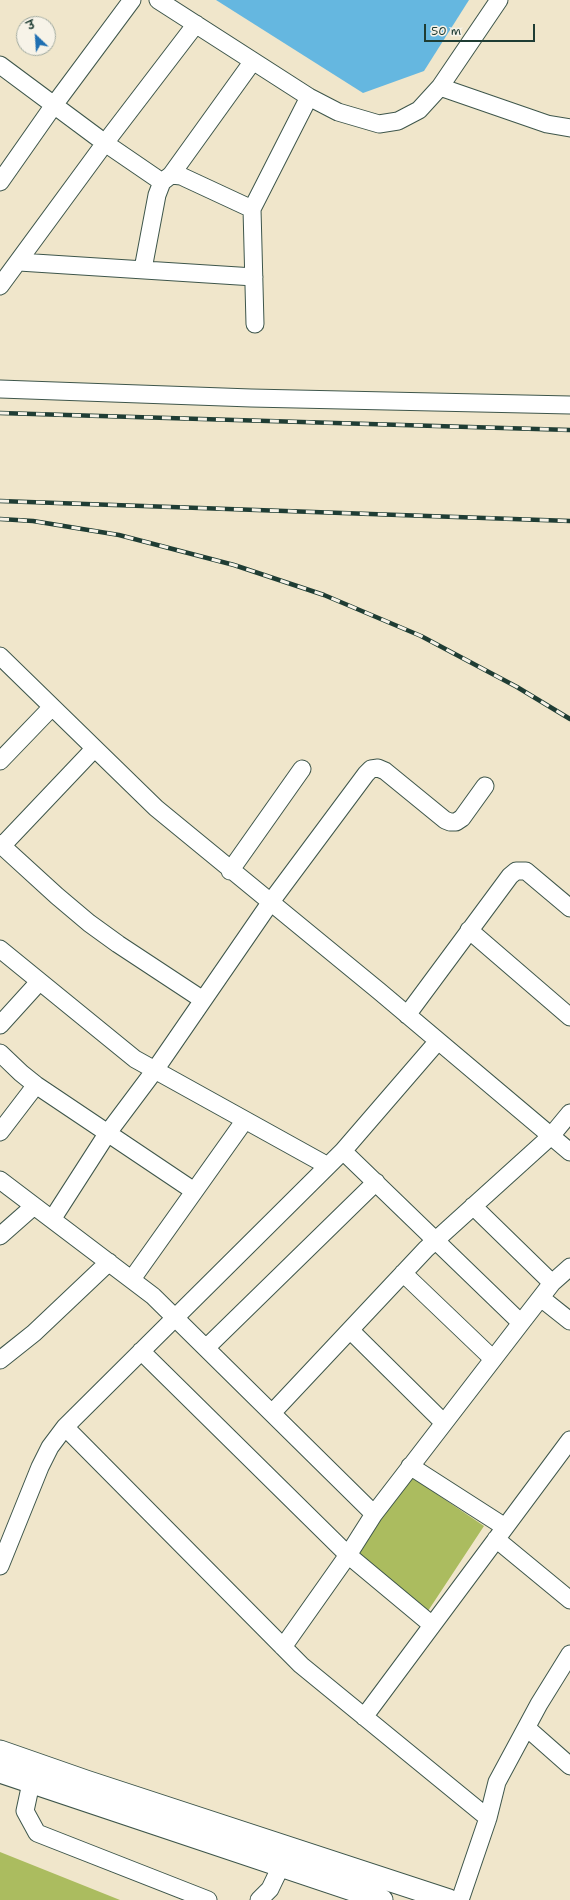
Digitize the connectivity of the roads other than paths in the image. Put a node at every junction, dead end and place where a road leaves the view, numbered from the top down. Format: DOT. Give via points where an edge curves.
graph roads {
  1 [pos="132,0"];
  2 [pos="158,0"];
  3 [pos="499,0"];
  4 [pos="196,24"];
  5 [pos="253,61"];
  6 [pos="0,65"];
  7 [pos="440,87"];
  8 [pos="309,97"];
  9 [pos="54,105"];
  10 [pos="570,128"];
  11 [pos="105,143"];
  12 [pos="2,175"];
  13 [pos="167,179"];
  14 [pos="252,209"];
  15 [pos="19,262"];
  16 [pos="143,269"];
  17 [pos="254,277"];
  18 [pos="0,286"];
  19 [pos="255,324"];
  20 [pos="0,389"];
  21 [pos="570,405"];
  22 [pos="0,656"];
  23 [pos="51,708"];
  24 [pos="94,749"];
  25 [pos="0,761"];
  26 [pos="302,770"];
  27 [pos="485,786"];
  28 [pos="1,845"];
  29 [pos="230,871"];
  30 [pos="270,903"];
  31 [pos="570,908"];
  32 [pos="470,930"];
  33 [pos="0,950"];
  34 [pos="40,982"];
  35 [pos="203,1000"];
  36 [pos="407,1015"];
  37 [pos="570,1017"];
  38 [pos="0,1025"];
  39 [pos="438,1041"];
  40 [pos="0,1053"];
  41 [pos="154,1070"];
  42 [pos="36,1085"];
  43 [pos="570,1113"];
  44 [pos="245,1120"];
  45 [pos="0,1132"];
  46 [pos="107,1134"];
  47 [pos="551,1136"];
  48 [pos="343,1151"];
  49 [pos="570,1152"];
  50 [pos="328,1166"];
  51 [pos="0,1180"];
  52 [pos="376,1182"];
  53 [pos="194,1191"];
  54 [pos="34,1206"];
  55 [pos="473,1206"];
  56 [pos="52,1218"];
  57 [pos="0,1236"];
  58 [pos="436,1240"];
  59 [pos="108,1262"];
  60 [pos="570,1267"];
  61 [pos="403,1273"];
  62 [pos="132,1279"];
  63 [pos="552,1283"];
  64 [pos="541,1298"];
  65 [pos="175,1317"];
  66 [pos="570,1320"];
  67 [pos="521,1323"];
  68 [pos="350,1330"];
  69 [pos="206,1348"];
  70 [pos="141,1351"];
  71 [pos="493,1359"];
  72 [pos="0,1360"];
  73 [pos="272,1413"];
  74 [pos="444,1423"];
  75 [pos="65,1427"];
  76 [pos="570,1440"];
  77 [pos="410,1466"];
  78 [pos="374,1514"];
  79 [pos="501,1533"];
  80 [pos="348,1555"];
  81 [pos="0,1566"];
  82 [pos="570,1600"];
  83 [pos="432,1625"];
  84 [pos="283,1647"];
  85 [pos="570,1654"];
  86 [pos="364,1717"];
  87 [pos="526,1728"];
  88 [pos="0,1751"];
  89 [pos="570,1766"];
  90 [pos="0,1772"];
  91 [pos="31,1783"];
  92 [pos="488,1818"];
  93 [pos="281,1866"];
  94 [pos="208,1900"];
  95 [pos="259,1900"];
  96 [pos="352,1900"];
  97 [pos="382,1900"];
  98 [pos="449,1900"];
  99 [pos="460,1900"];
  1 -- 9 [label="street"];
  2 -- 4 [label="street"];
  3 -- 7 [label="street"];
  4 -- 5 [label="street"];
  4 -- 11 [label="street"];
  5 -- 8 [label="street"];
  5 -- 13 [label="street"];
  6 -- 9 [label="street"];
  7 -- 8 [label="street" via="419,110 398,121 379,124 338,112"];
  7 -- 10 [label="street" via="547,124"];
  8 -- 14 [label="street"];
  9 -- 11 [label="street"];
  9 -- 12 [label="street"];
  11 -- 13 [label="street"];
  11 -- 15 [label="street"];
  13 -- 14 [label="street" via="181,176"];
  13 -- 16 [label="street" via="157,195"];
  14 -- 17 [label="street"];
  15 -- 16 [label="street"];
  15 -- 18 [label="street"];
  16 -- 17 [label="street"];
  17 -- 19 [label="street"];
  20 -- 21 [label="street"];
  22 -- 23 [label="street"];
  23 -- 24 [label="street"];
  23 -- 25 [label="street"];
  24 -- 28 [label="street"];
  24 -- 29 [label="street" via="156,808"];
  26 -- 29 [label="street"];
  27 -- 30 [label="street" via="462,818 450,822 385,771 371,769"];
  28 -- 35 [label="street" via="89,923"];
  29 -- 30 [label="street"];
  30 -- 35 [label="street"];
  30 -- 36 [label="street"];
  31 -- 32 [label="street" via="526,871 516,871"];
  32 -- 36 [label="street"];
  32 -- 37 [label="street"];
  33 -- 34 [label="street"];
  34 -- 38 [label="street"];
  34 -- 41 [label="street" via="135,1060"];
  35 -- 41 [label="street"];
  36 -- 39 [label="street"];
  39 -- 47 [label="street"];
  39 -- 48 [label="street"];
  40 -- 42 [label="street"];
  41 -- 44 [label="street"];
  41 -- 46 [label="street"];
  42 -- 45 [label="street"];
  42 -- 46 [label="street"];
  43 -- 47 [label="street"];
  44 -- 50 [label="street"];
  44 -- 53 [label="street"];
  46 -- 53 [label="street"];
  46 -- 56 [label="street"];
  47 -- 49 [label="street"];
  47 -- 55 [label="street"];
  48 -- 50 [label="street"];
  48 -- 52 [label="street"];
  50 -- 65 [label="street"];
  51 -- 54 [label="street"];
  52 -- 58 [label="street"];
  52 -- 69 [label="street"];
  53 -- 62 [label="street"];
  54 -- 56 [label="street"];
  54 -- 57 [label="street"];
  55 -- 58 [label="street"];
  55 -- 63 [label="street"];
  56 -- 59 [label="street"];
  58 -- 61 [label="street"];
  58 -- 67 [label="street"];
  59 -- 62 [label="street"];
  59 -- 72 [label="street" via="34,1333"];
  60 -- 63 [label="street"];
  61 -- 68 [label="street"];
  61 -- 71 [label="street"];
  62 -- 65 [label="street"];
  63 -- 64 [label="street"];
  64 -- 66 [label="street"];
  64 -- 67 [label="street"];
  65 -- 69 [label="street"];
  65 -- 70 [label="street"];
  67 -- 71 [label="street"];
  68 -- 73 [label="street"];
  68 -- 74 [label="street"];
  69 -- 73 [label="street"];
  70 -- 75 [label="street"];
  70 -- 80 [label="street"];
  71 -- 74 [label="street"];
  73 -- 78 [label="street"];
  74 -- 77 [label="street"];
  75 -- 81 [label="street" via="40,1466"];
  75 -- 84 [label="street"];
  76 -- 79 [label="street"];
  77 -- 78 [label="street"];
  77 -- 79 [label="street"];
  78 -- 80 [label="street"];
  79 -- 82 [label="street"];
  79 -- 83 [label="street"];
  80 -- 83 [label="street"];
  80 -- 84 [label="street"];
  83 -- 86 [label="street"];
  84 -- 86 [label="street" via="300,1665"];
  85 -- 87 [label="street"];
  86 -- 92 [label="street"];
  87 -- 89 [label="street"];
  87 -- 92 [label="street" via="497,1782"];
  88 -- 98 [label="main road"];
  90 -- 91 [label="main road"];
  91 -- 93 [label="main road"];
  91 -- 94 [label="street" via="25,1811 37,1833"];
  92 -- 99 [label="street"];
  93 -- 95 [label="street" via="270,1889"];
  93 -- 96 [label="street"];
  93 -- 97 [label="main road"];
}
